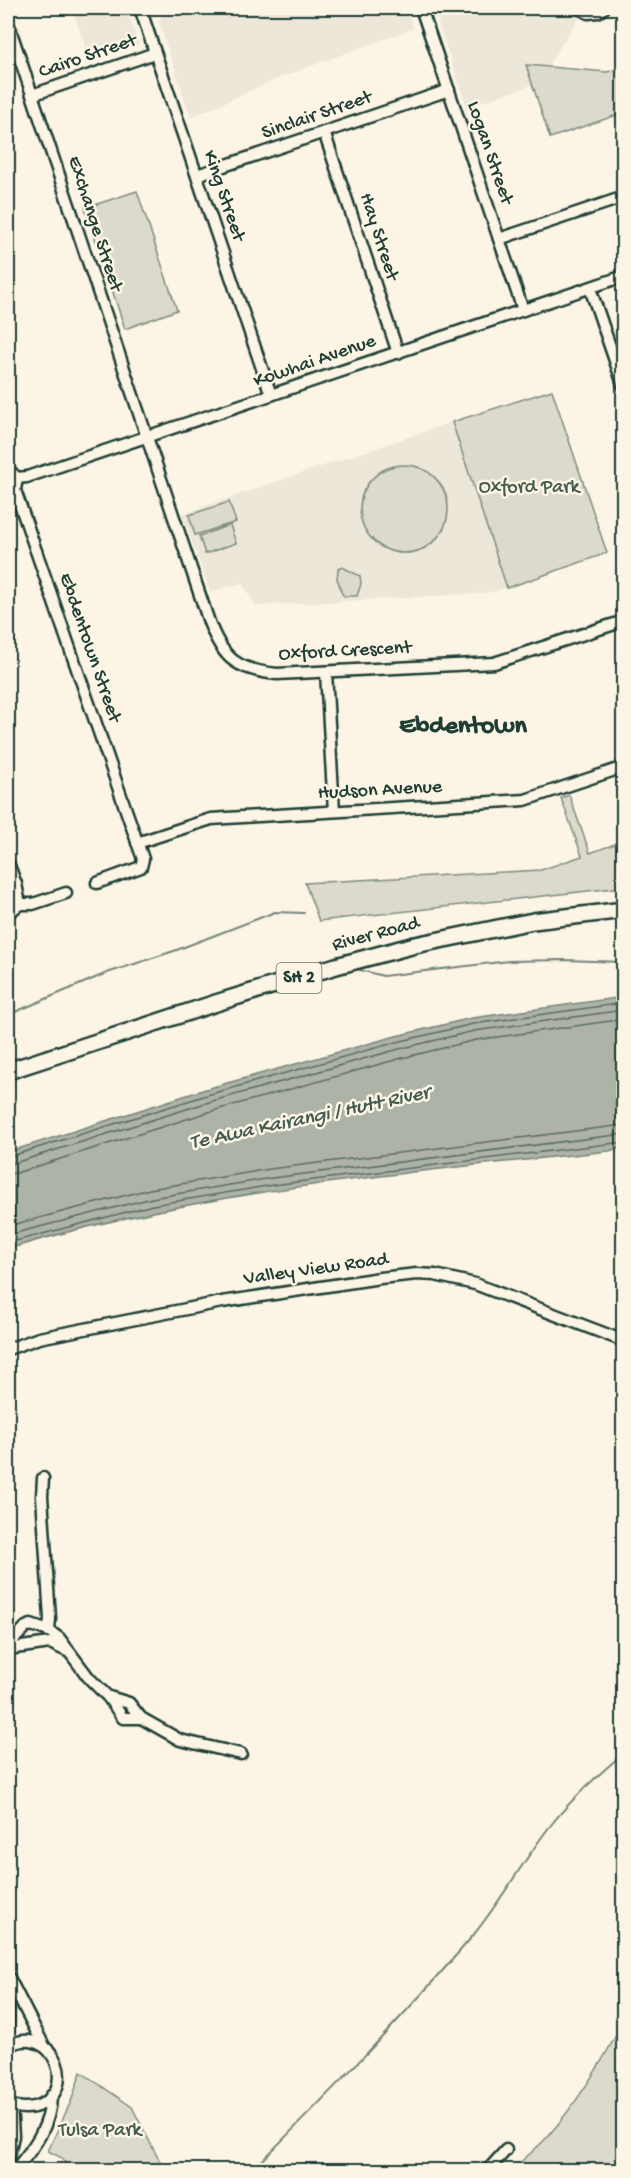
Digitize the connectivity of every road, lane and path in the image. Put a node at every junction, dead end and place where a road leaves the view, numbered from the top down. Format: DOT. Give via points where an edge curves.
graph roads {
  1 [pos="142,8"];
  2 [pos="421,8"];
  3 [pos="579,8"];
  4 [pos="604,8"];
  5 [pos="8,23"];
  6 [pos="155,53"];
  7 [pos="449,90"];
  8 [pos="32,95"];
  9 [pos="324,132"];
  10 [pos="197,175"];
  11 [pos="624,197"];
  12 [pos="499,239"];
  13 [pos="624,276"];
  14 [pos="590,288"];
  15 [pos="523,310"];
  16 [pos="398,353"];
  17 [pos="624,387"];
  18 [pos="271,395"];
  19 [pos="147,437"];
  20 [pos="8,469"];
  21 [pos="17,478"];
  22 [pos="624,621"];
  23 [pos="326,672"];
  24 [pos="624,767"];
  25 [pos="334,811"];
  26 [pos="137,843"];
  27 [pos="8,863"];
  28 [pos="97,883"];
  29 [pos="66,893"];
  30 [pos="20,904"];
  31 [pos="624,910"];
  32 [pos="8,913"];
  33 [pos="8,1071"];
  34 [pos="624,1341"];
  35 [pos="8,1349"];
  36 [pos="43,1478"];
  37 [pos="49,1631"];
  38 [pos="8,1647"];
  39 [pos="67,1651"];
  40 [pos="241,1754"];
  41 [pos="8,1976"];
  42 [pos="8,2002"];
  43 [pos="8,2032"];
  44 [pos="8,2046"];
  45 [pos="44,2046"];
  46 [pos="51,2096"];
  47 [pos="9,2104"];
  48 [pos="506,2150"];
  49 [pos="8,2158"];
  50 [pos="15,2170"];
  51 [pos="488,2170"];
  1 -- 6 [label="street, King Street"];
  2 -- 7 [label="street, Logan Street"];
  3 -- 4 [label="street" via="588,13"];
  5 -- 8 [label="street, Exchange Street"];
  6 -- 8 [label="street, Cairo Street"];
  6 -- 10 [label="street, King Street"];
  7 -- 9 [label="street, Sinclair Street"];
  7 -- 12 [label="street, Logan Street"];
  8 -- 19 [label="street, Exchange Street"];
  9 -- 10 [label="street, Sinclair Street"];
  9 -- 16 [label="street, Hay Street"];
  10 -- 18 [label="street, King Street"];
  11 -- 12 [label="street"];
  12 -- 15 [label="street, Logan Street"];
  13 -- 14 [label="street, Kowhai Avenue"];
  14 -- 15 [label="street, Kowhai Avenue"];
  14 -- 17 [label="street"];
  15 -- 16 [label="street, Kowhai Avenue"];
  16 -- 18 [label="street, Kowhai Avenue"];
  18 -- 19 [label="street, Kowhai Avenue"];
  19 -- 21 [label="street, Kowhai Avenue"];
  19 -- 23 [label="street, Oxford Crescent" via="219,646 236,662 260,673"];
  20 -- 21 [label="street"];
  21 -- 26 [label="street, Ebdentown Street" via="16,496"];
  22 -- 23 [label="street, Oxford Crescent" via="494,663"];
  23 -- 25 [label="street"];
  24 -- 25 [label="street, Hudson Avenue" via="525,800"];
  25 -- 26 [label="street, Hudson Avenue" via="211,819"];
  26 -- 28 [label="street" via="143,859 141,867"];
  27 -- 30 [label="street"];
  29 -- 30 [label="street" via="33,904"];
  30 -- 32 [label="street"];
  31 -- 33 [label="highway, River Road / SH 2" via="533,921 415,945 226,1000"];
  34 -- 35 [label="street, Valley View Road" via="475,1284 417,1274 222,1302 39,1338"];
  36 -- 37 [label="street"];
  37 -- 38 [label="street" via="26,1627"];
  37 -- 39 [label="street"];
  38 -- 39 [label="street" via="50,1643"];
  39 -- 40 [label="street" via="123,1718 141,1718 180,1740"];
  41 -- 45 [label="street"];
  42 -- 43 [label="street"];
  44 -- 45 [label="street" via="29,2040"];
  45 -- 46 [label="street" via="58,2065 59,2082"];
  46 -- 47 [label="street" via="33,2107"];
  46 -- 50 [label="street" via="51,2110 43,2131"];
  47 -- 49 [label="street" via="13,2136"];
  48 -- 51 [label="street"];
}
